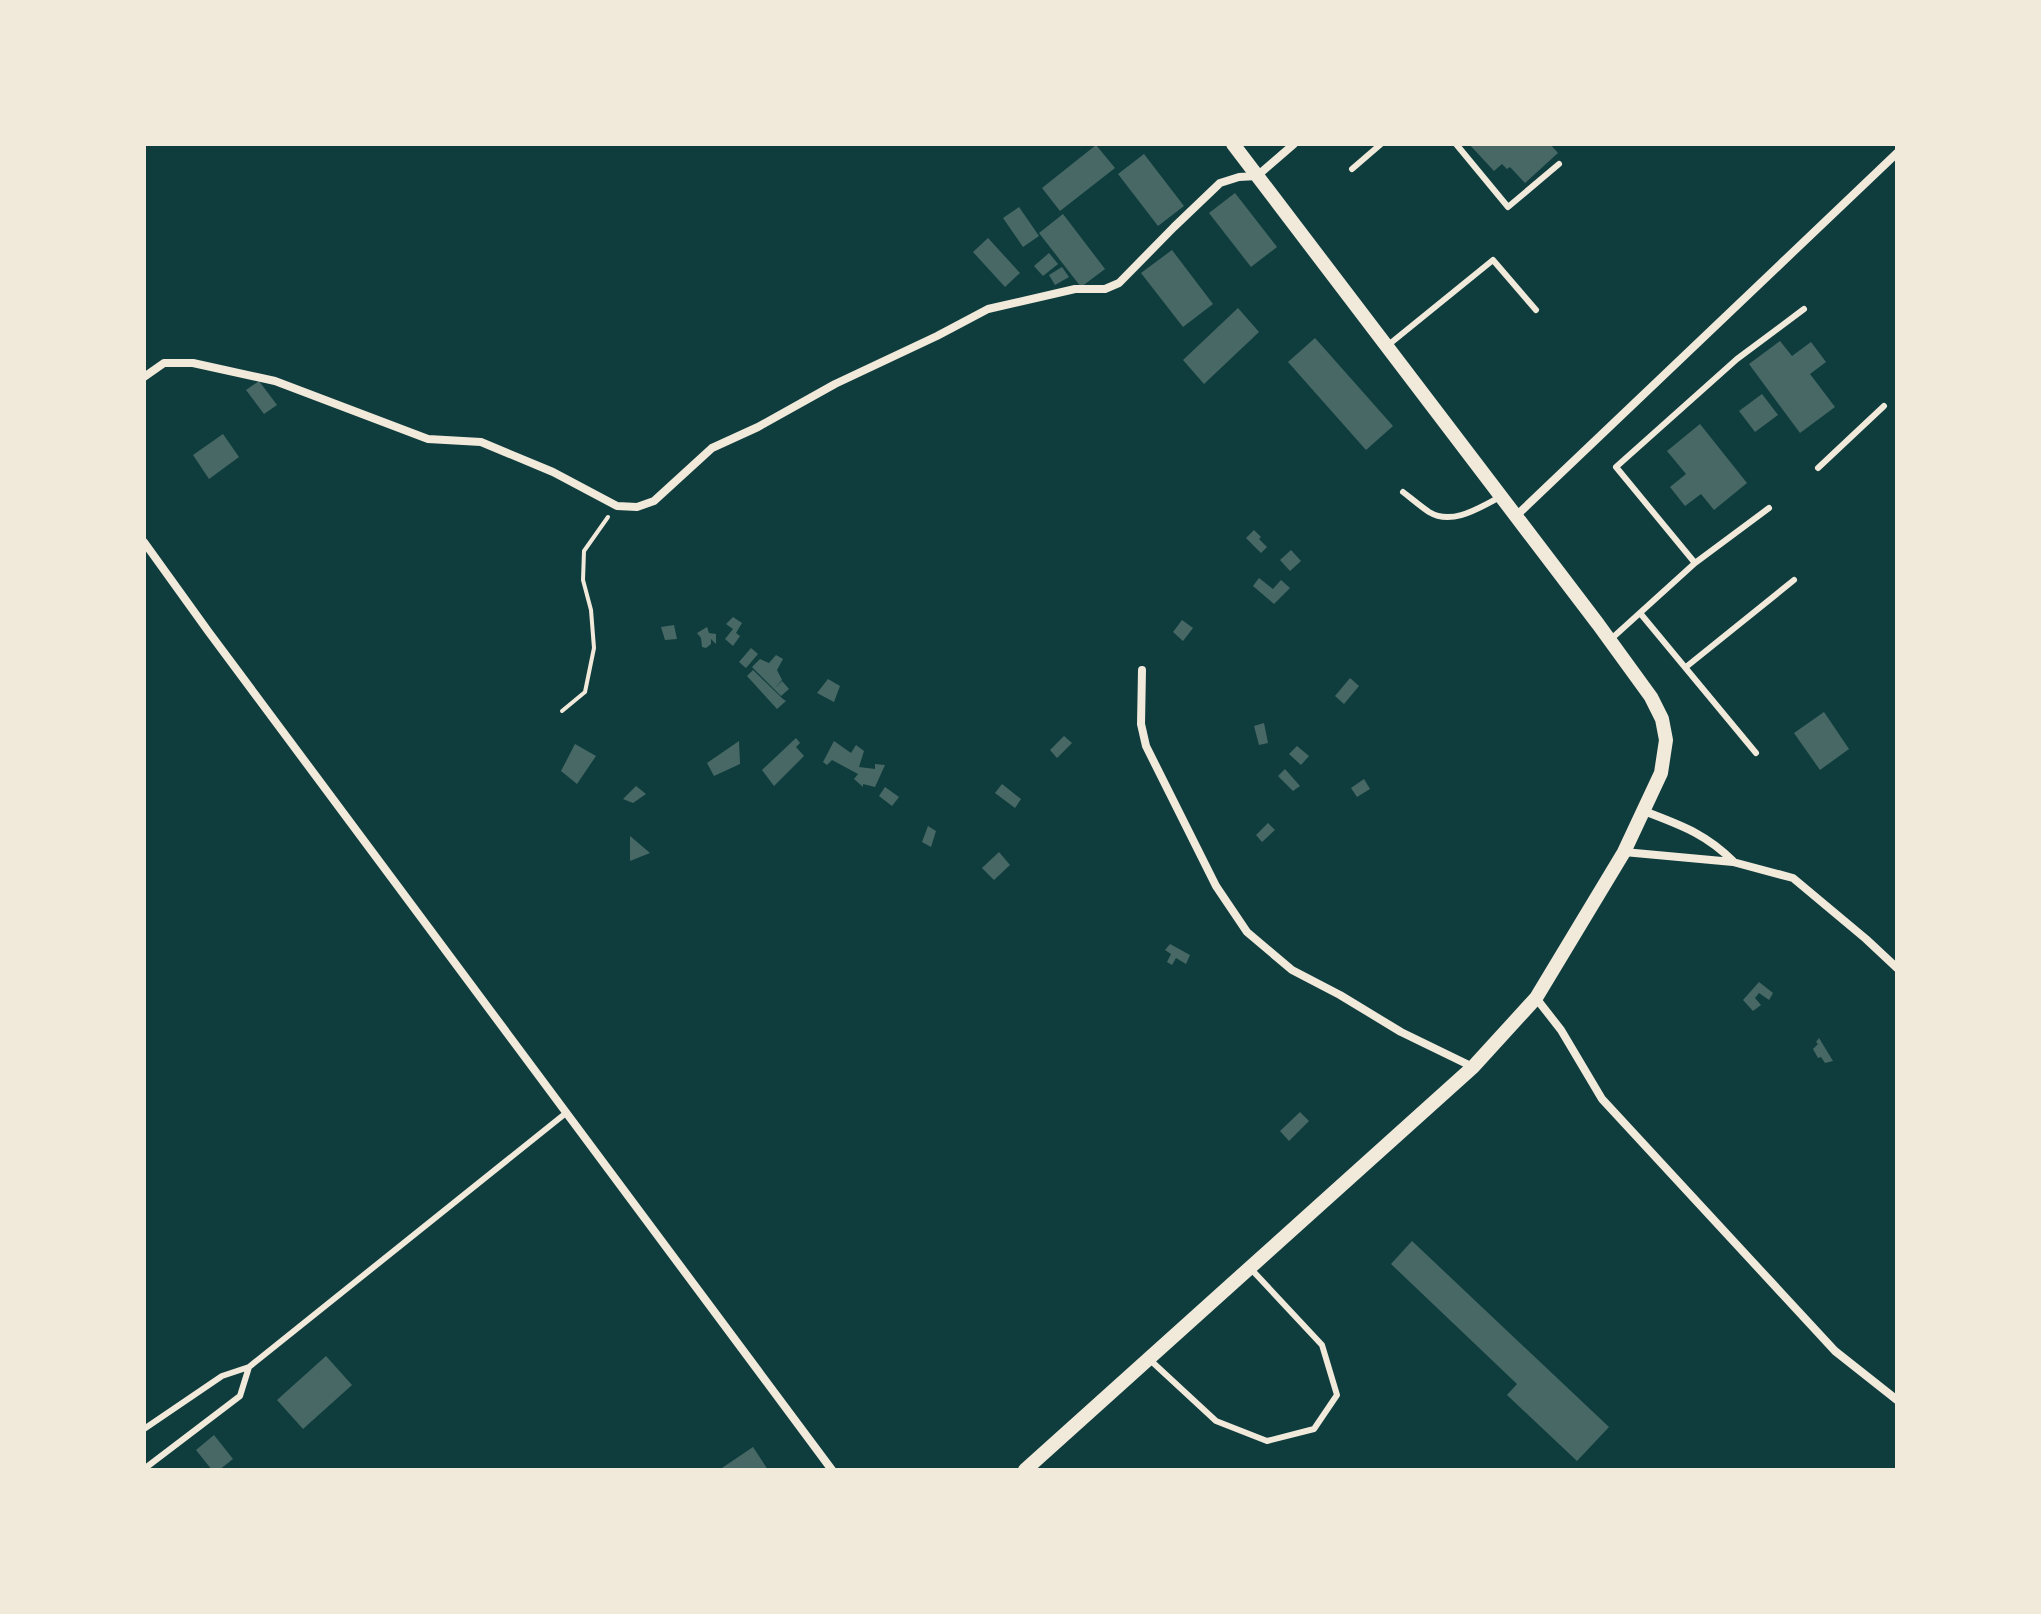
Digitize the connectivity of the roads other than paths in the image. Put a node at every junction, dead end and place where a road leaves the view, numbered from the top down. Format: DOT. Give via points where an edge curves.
graph roads {
  1 [pos="1233,144"];
  2 [pos="1294,144"];
  3 [pos="1381,144"];
  4 [pos="1456,144"];
  5 [pos="1897,153"];
  6 [pos="1559,164"];
  7 [pos="1352,169"];
  8 [pos="1257,176"];
  9 [pos="1804,309"];
  10 [pos="1536,310"];
  11 [pos="1387,346"];
  12 [pos="144,377"];
  13 [pos="1884,406"];
  14 [pos="1818,468"];
  15 [pos="1403,492"];
  16 [pos="1502,497"];
  17 [pos="1769,508"];
  18 [pos="1516,516"];
  19 [pos="144,542"];
  20 [pos="1695,563"];
  21 [pos="1794,580"];
  22 [pos="1640,613"];
  23 [pos="1610,640"];
  24 [pos="1686,667"];
  25 [pos="1142,670"];
  26 [pos="1756,753"];
  27 [pos="1644,811"];
  28 [pos="1624,852"];
  29 [pos="1733,862"];
  30 [pos="1897,968"];
  31 [pos="1536,998"];
  32 [pos="1473,1067"];
  33 [pos="566,1113"];
  34 [pos="1250,1268"];
  35 [pos="1149,1359"];
  36 [pos="249,1367"];
  37 [pos="1897,1400"];
  38 [pos="144,1429"];
  39 [pos="145,1465"];
  40 [pos="832,1470"];
  41 [pos="1025,1470"];
  1 -- 8 [label="street"];
  2 -- 8 [label="street"];
  3 -- 7 [label="lane"];
  4 -- 6 [label="lane" via="1508,207"];
  5 -- 18 [label="street"];
  8 -- 11 [label="street"];
  8 -- 12 [label="street" via="1220,183 1119,283 988,309 712,448 654,501 637,507 617,506 481,442 428,439 275,381 193,363 164,363"];
  9 -- 20 [label="lane" via="1737,359 1616,467"];
  10 -- 11 [label="lane" via="1493,260"];
  11 -- 16 [label="street"];
  13 -- 14 [label="lane"];
  15 -- 16 [label="lane" via="1441,517 1473,511"];
  16 -- 18 [label="street"];
  17 -- 20 [label="lane"];
  18 -- 23 [label="street"];
  19 -- 33 [label="street"];
  20 -- 22 [label="lane"];
  21 -- 24 [label="lane"];
  22 -- 23 [label="lane"];
  22 -- 24 [label="lane"];
  23 -- 27 [label="street" via="1662,719 1666,740 1661,773"];
  24 -- 26 [label="lane"];
  25 -- 32 [label="street" via="1146,746 1216,886 1247,932 1292,970"];
  27 -- 28 [label="street"];
  27 -- 29 [label="street" via="1699,833"];
  28 -- 29 [label="street"];
  28 -- 31 [label="street"];
  29 -- 30 [label="street" via="1793,878"];
  31 -- 32 [label="street"];
  31 -- 37 [label="street" via="1602,1099 1835,1351"];
  32 -- 34 [label="street"];
  33 -- 36 [label="lane"];
  33 -- 40 [label="street"];
  34 -- 35 [label="street"];
  34 -- 35 [label="lane" via="1322,1345 1337,1395 1314,1429 1267,1441 1216,1421"];
  35 -- 41 [label="street"];
  36 -- 38 [label="lane" via="222,1376"];
  36 -- 39 [label="lane" via="240,1396"];
}
